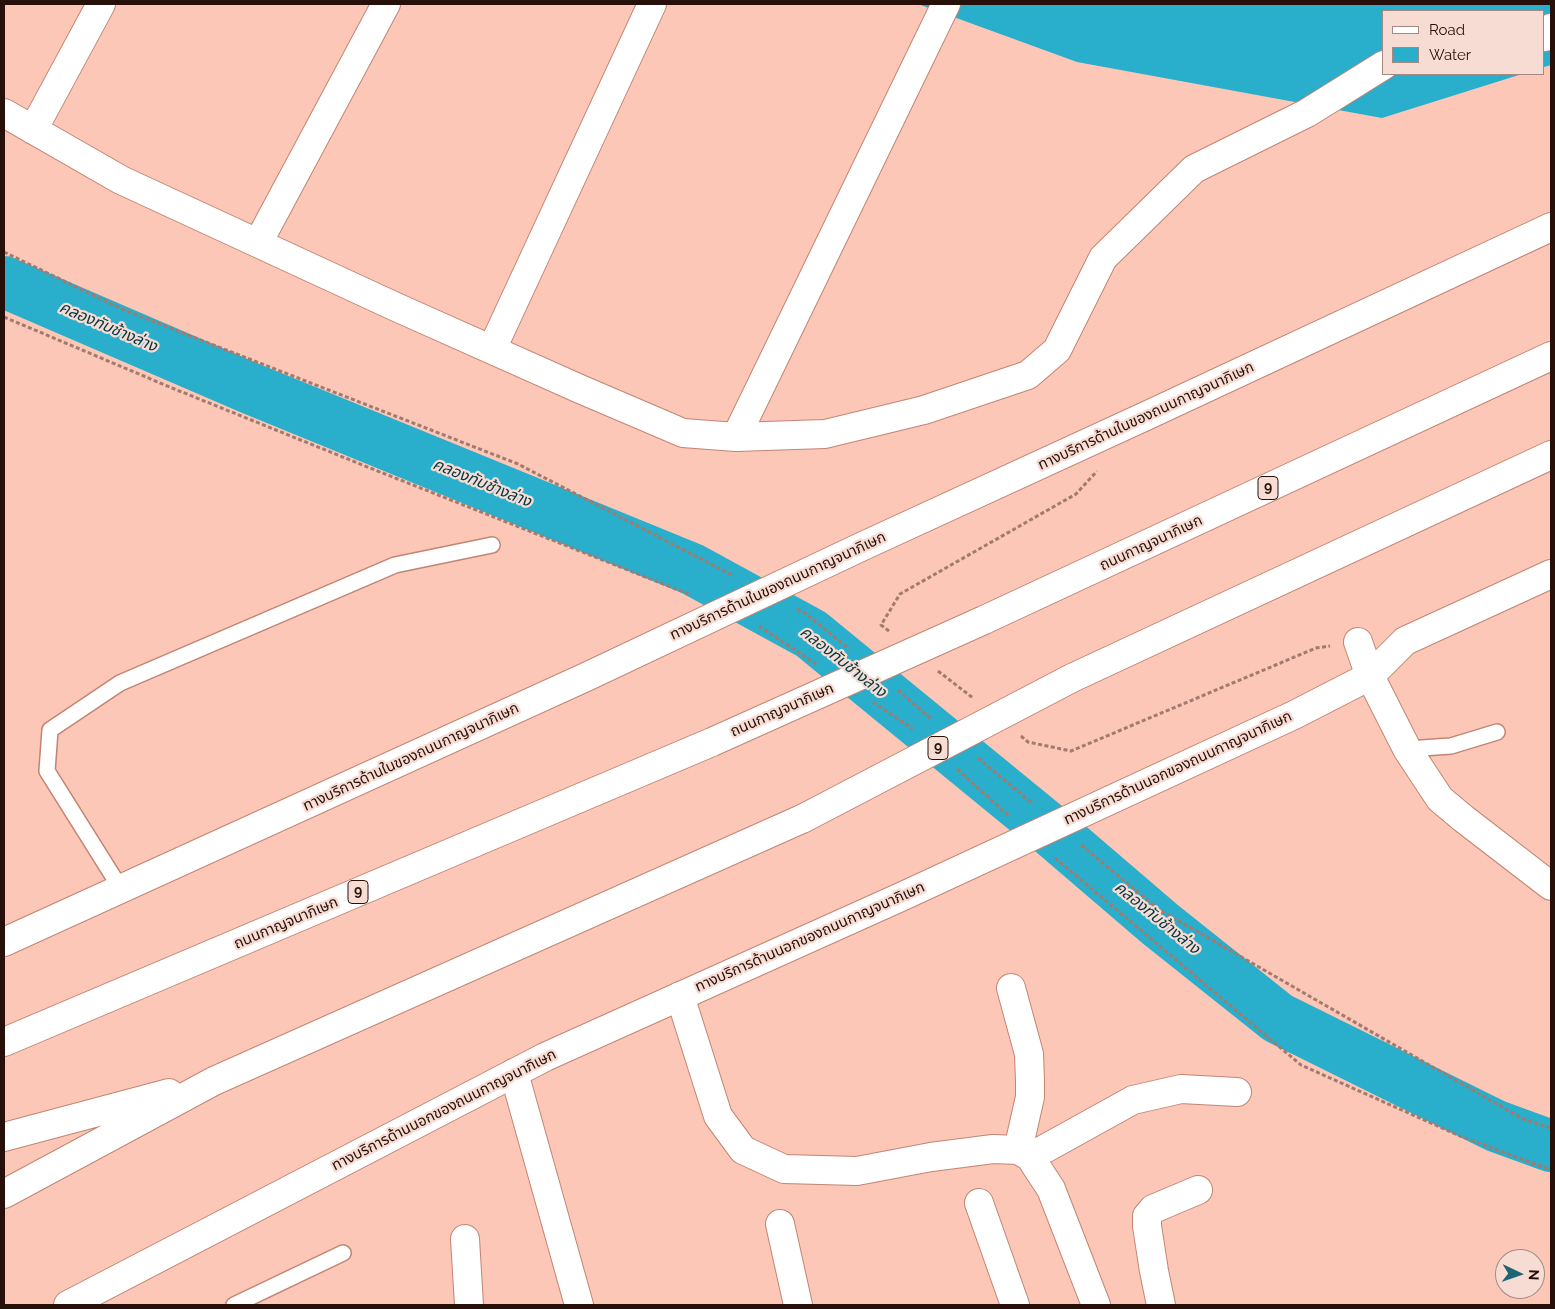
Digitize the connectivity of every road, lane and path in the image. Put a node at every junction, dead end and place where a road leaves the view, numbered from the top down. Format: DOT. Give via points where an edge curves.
graph roads {
  1 [pos="102,4"];
  2 [pos="386,4"];
  3 [pos="652,4"];
  4 [pos="946,4"];
  5 [pos="1382,66"];
  6 [pos="4,113"];
  7 [pos="33,130"];
  8 [pos="1551,228"];
  9 [pos="258,243"];
  10 [pos="4,252"];
  11 [pos="492,350"];
  12 [pos="1551,356"];
  13 [pos="736,438"];
  14 [pos="1551,455"];
  15 [pos="1102,466"];
  16 [pos="492,545"];
  17 [pos="1551,574"];
  18 [pos="735,576"];
  19 [pos="796,608"];
  20 [pos="896,637"];
  21 [pos="1358,642"];
  22 [pos="850,650"];
  23 [pos="934,667"];
  24 [pos="1370,676"];
  25 [pos="895,688"];
  26 [pos="978,703"];
  27 [pos="932,720"];
  28 [pos="1014,731"];
  29 [pos="1497,732"];
  30 [pos="1407,749"];
  31 [pos="977,758"];
  32 [pos="1038,808"];
  33 [pos="1075,839"];
  34 [pos="1551,886"];
  35 [pos="120,889"];
  36 [pos="4,942"];
  37 [pos="1011,988"];
  38 [pos="680,996"];
  39 [pos="4,1042"];
  40 [pos="514,1073"];
  41 [pos="214,1080"];
  42 [pos="1237,1092"];
  43 [pos="1551,1128"];
  44 [pos="4,1137"];
  45 [pos="1024,1154"];
  46 [pos="1198,1190"];
  47 [pos="4,1194"];
  48 [pos="979,1203"];
  49 [pos="780,1224"];
  50 [pos="465,1239"];
  51 [pos="343,1253"];
  52 [pos="68,1305"];
  53 [pos="234,1305"];
  54 [pos="469,1305"];
  55 [pos="579,1305"];
  56 [pos="798,1305"];
  57 [pos="1015,1305"];
  58 [pos="1096,1305"];
  59 [pos="1161,1305"];
  1 -- 7 [label="main road"];
  2 -- 9 [label="main road"];
  3 -- 11 [label="main road"];
  4 -- 13 [label="main road"];
  5 -- 13 [label="main road" via="1307,113 1194,169 1103,258 1057,350 1028,375 924,410 825,434"];
  6 -- 7 [label="main road"];
  7 -- 9 [label="main road" via="121,180"];
  8 -- 35 [label="main road, ทางบริการด้านในของถนนกาญจนาภิเษก" via="586,677"];
  9 -- 11 [label="main road"];
  10 -- 18 [label="path" via="124,310 518,464"];
  11 -- 13 [label="main road" via="683,433"];
  12 -- 39 [label="main road, ถนนกาญจนาภิเษก / 9, bridge" via="984,620 712,742"];
  14 -- 41 [label="main road, 9, bridge" via="1072,678 804,818"];
  15 -- 20 [label="path" via="1076,494 900,594 881,625"];
  16 -- 35 [label="lane" via="395,565 120,683 50,730 47,771"];
  17 -- 24 [label="main road, ทางบริการด้านนอกของถนนกาญจนาภิเษก" via="1405,641"];
  19 -- 22 [label="path"];
  21 -- 24 [label="main road"];
  21 -- 28 [label="path" via="1316,648 1071,752 1028,742"];
  23 -- 26 [label="path"];
  24 -- 30 [label="main road"];
  24 -- 38 [label="main road, ทางบริการด้านนอกของถนนกาญจนาภิเษก" via="1294,715"];
  25 -- 27 [label="path"];
  29 -- 30 [label="lane" via="1451,746"];
  30 -- 34 [label="main road" via="1440,799"];
  31 -- 32 [label="path"];
  33 -- 43 [label="path" via="1158,909 1523,1119"];
  35 -- 36 [label="main road, ทางบริการด้านในของถนนกาญจนาภิเษก"];
  37 -- 45 [label="main road" via="1029,1054 1030,1098"];
  38 -- 40 [label="main road, ทางบริการด้านนอกของถนนกาญจนาภิเษก"];
  38 -- 45 [label="main road" via="718,1116 743,1150 784,1169 857,1171 993,1149"];
  40 -- 52 [label="main road, ทางบริการด้านนอกของถนนกาญจนาภิเษก"];
  40 -- 55 [label="main road"];
  41 -- 44 [label="main road, 9"];
  41 -- 47 [label="main road, 9"];
  42 -- 45 [label="main road" via="1182,1089 1133,1100"];
  45 -- 58 [label="main road" via="1051,1189"];
  46 -- 59 [label="main road" via="1153,1209 1147,1216"];
  48 -- 57 [label="main road"];
  49 -- 56 [label="main road"];
  50 -- 54 [label="main road"];
  51 -- 53 [label="lane"];
}
